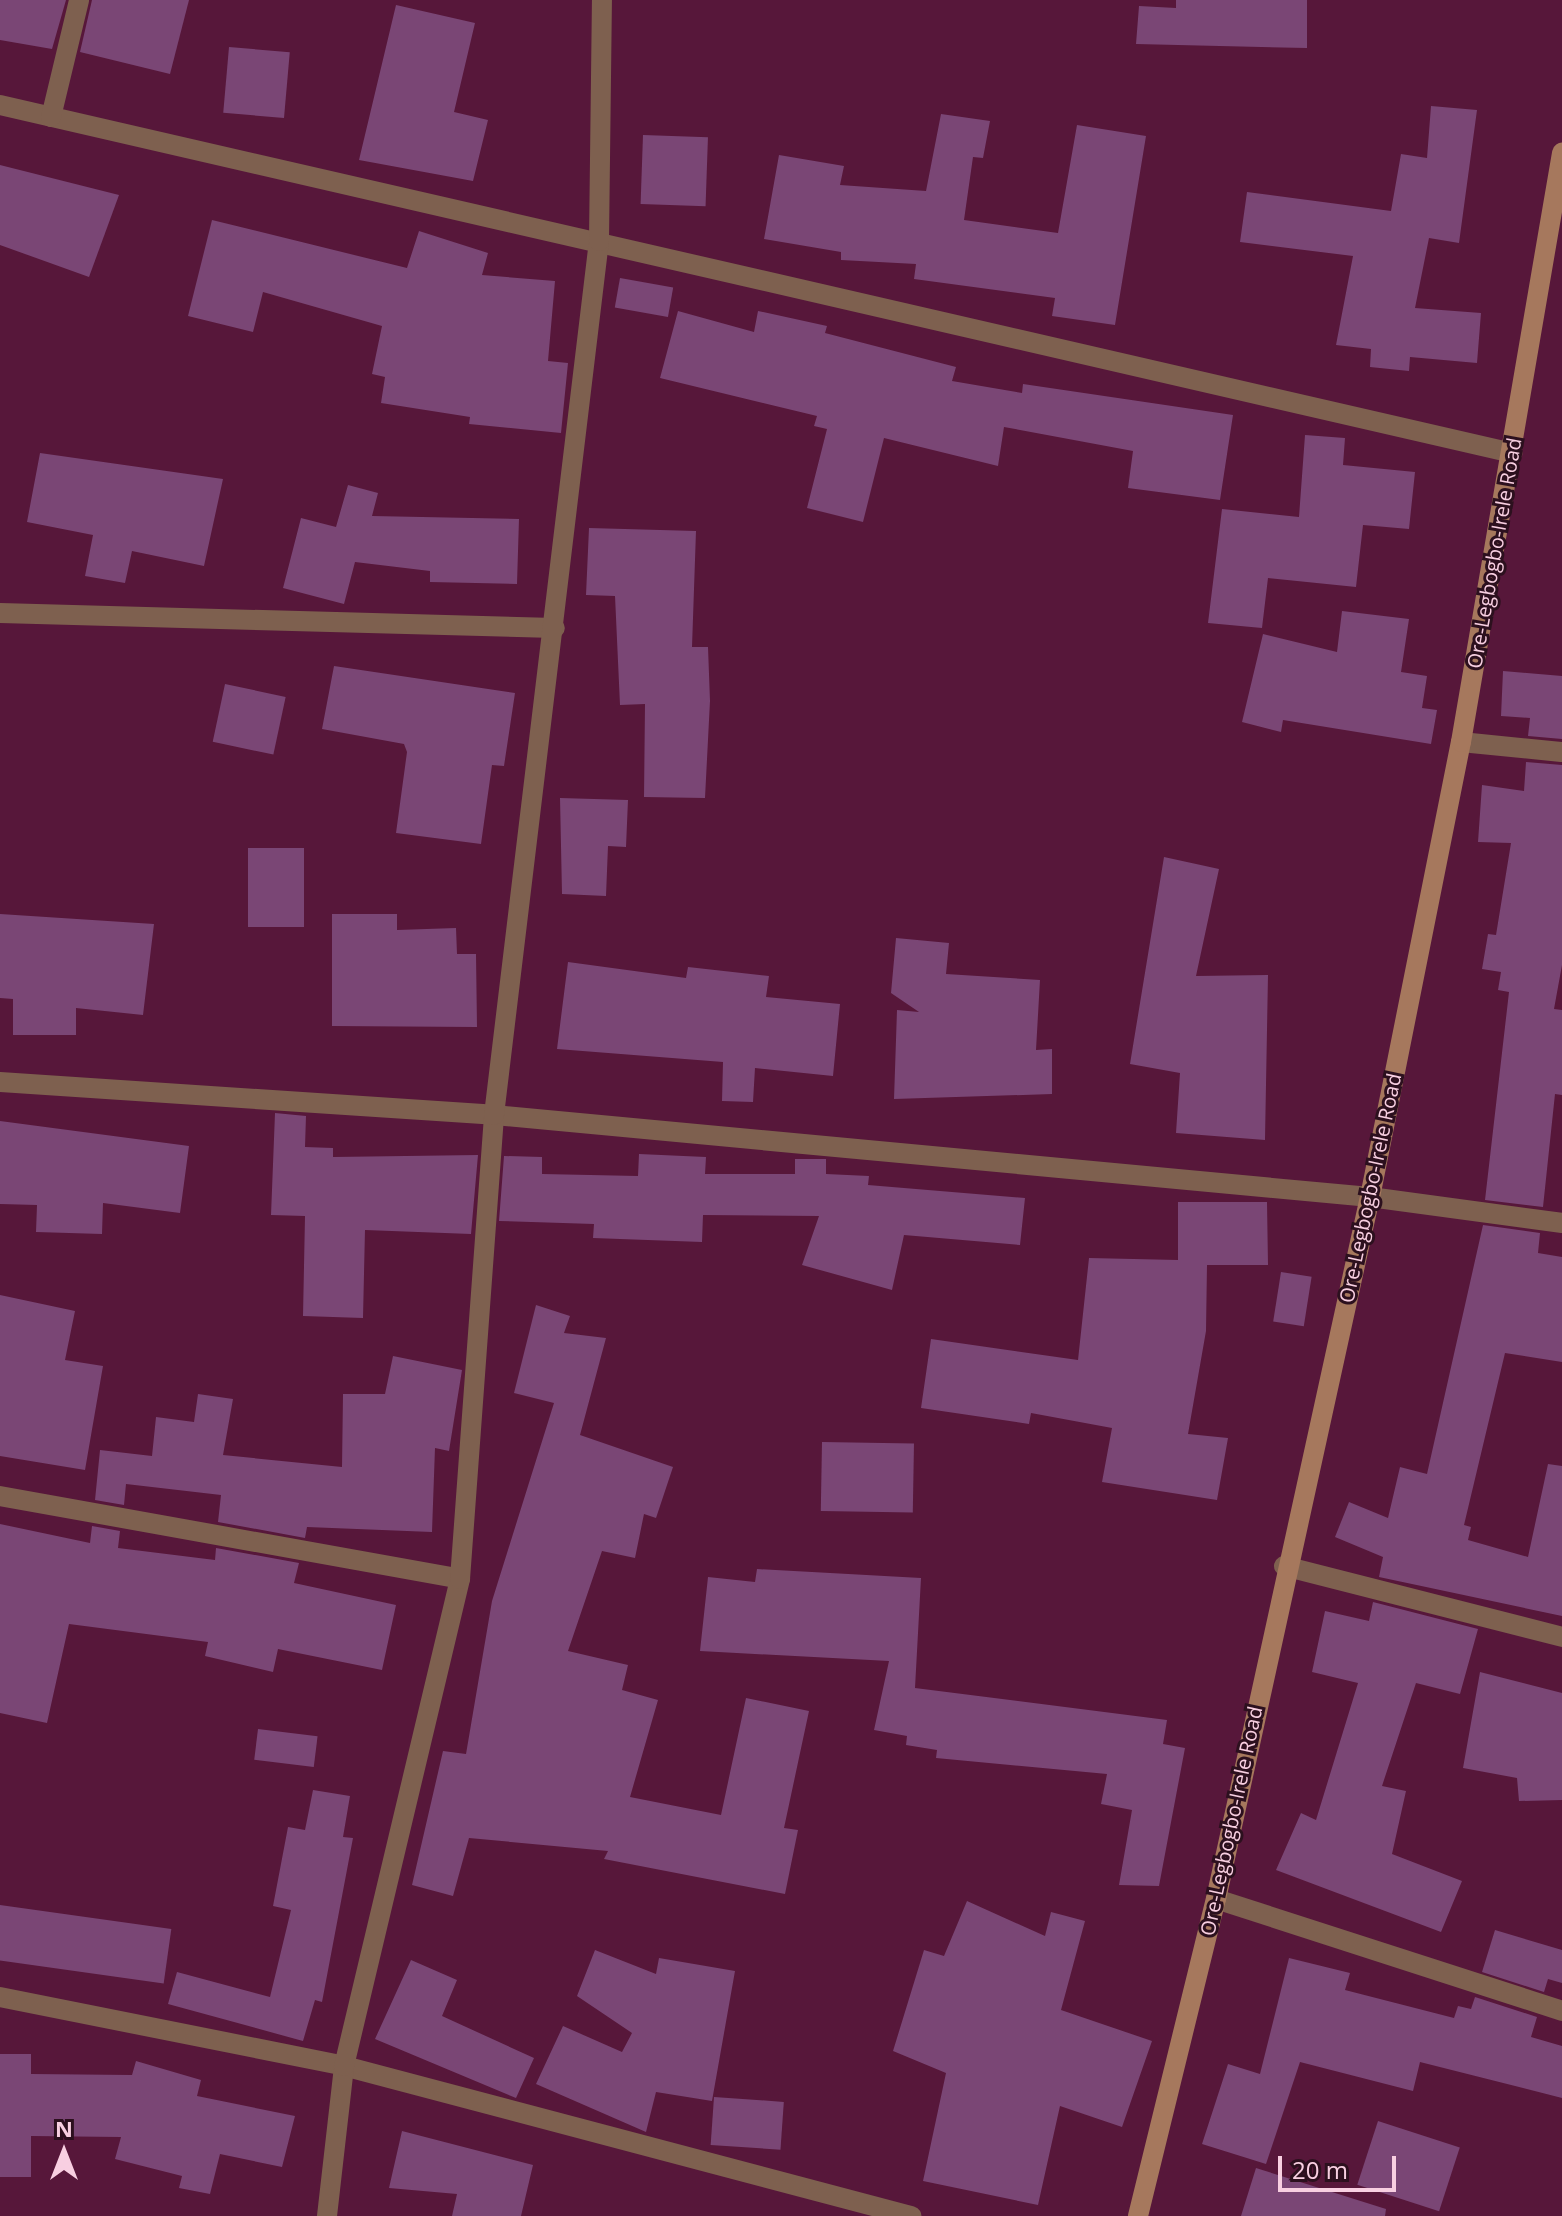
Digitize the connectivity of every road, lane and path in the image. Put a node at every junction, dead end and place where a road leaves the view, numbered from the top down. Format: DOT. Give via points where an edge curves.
graph roads {
  1 [pos="79,0"];
  2 [pos="602,0"];
  3 [pos="0,105"];
  4 [pos="51,117"];
  5 [pos="1562,153"];
  6 [pos="599,241"];
  7 [pos="1512,453"];
  8 [pos="0,613"];
  9 [pos="555,628"];
  10 [pos="1461,742"];
  11 [pos="1562,752"];
  12 [pos="0,1082"];
  13 [pos="494,1115"];
  14 [pos="1370,1197"];
  15 [pos="1562,1223"];
  16 [pos="0,1496"];
  17 [pos="1284,1566"];
  18 [pos="460,1579"];
  19 [pos="1562,1637"];
  20 [pos="1216,1899"];
  21 [pos="0,1997"];
  22 [pos="1562,2011"];
  23 [pos="344,2066"];
  24 [pos="327,2216"];
  25 [pos="911,2216"];
  26 [pos="1138,2216"];
  1 -- 4 [label="street"];
  2 -- 6 [label="street"];
  3 -- 4 [label="street"];
  4 -- 6 [label="street"];
  5 -- 7 [label="main road, Ore-Legbogbo-Irele Road"];
  6 -- 7 [label="street"];
  6 -- 9 [label="street"];
  7 -- 10 [label="main road, Ore-Legbogbo-Irele Road"];
  8 -- 9 [label="street"];
  9 -- 13 [label="street"];
  10 -- 11 [label="street"];
  10 -- 14 [label="main road, Ore-Legbogbo-Irele Road"];
  12 -- 13 [label="street"];
  13 -- 14 [label="street"];
  13 -- 18 [label="street"];
  14 -- 15 [label="street"];
  14 -- 17 [label="main road, Ore-Legbogbo-Irele Road"];
  16 -- 18 [label="street"];
  17 -- 19 [label="street"];
  17 -- 20 [label="main road, Ore-Legbogbo-Irele Road"];
  18 -- 23 [label="street"];
  20 -- 22 [label="street"];
  20 -- 26 [label="main road, Ore-Legbogbo-Irele Road"];
  21 -- 23 [label="street"];
  23 -- 24 [label="street"];
  23 -- 25 [label="street"];
}
